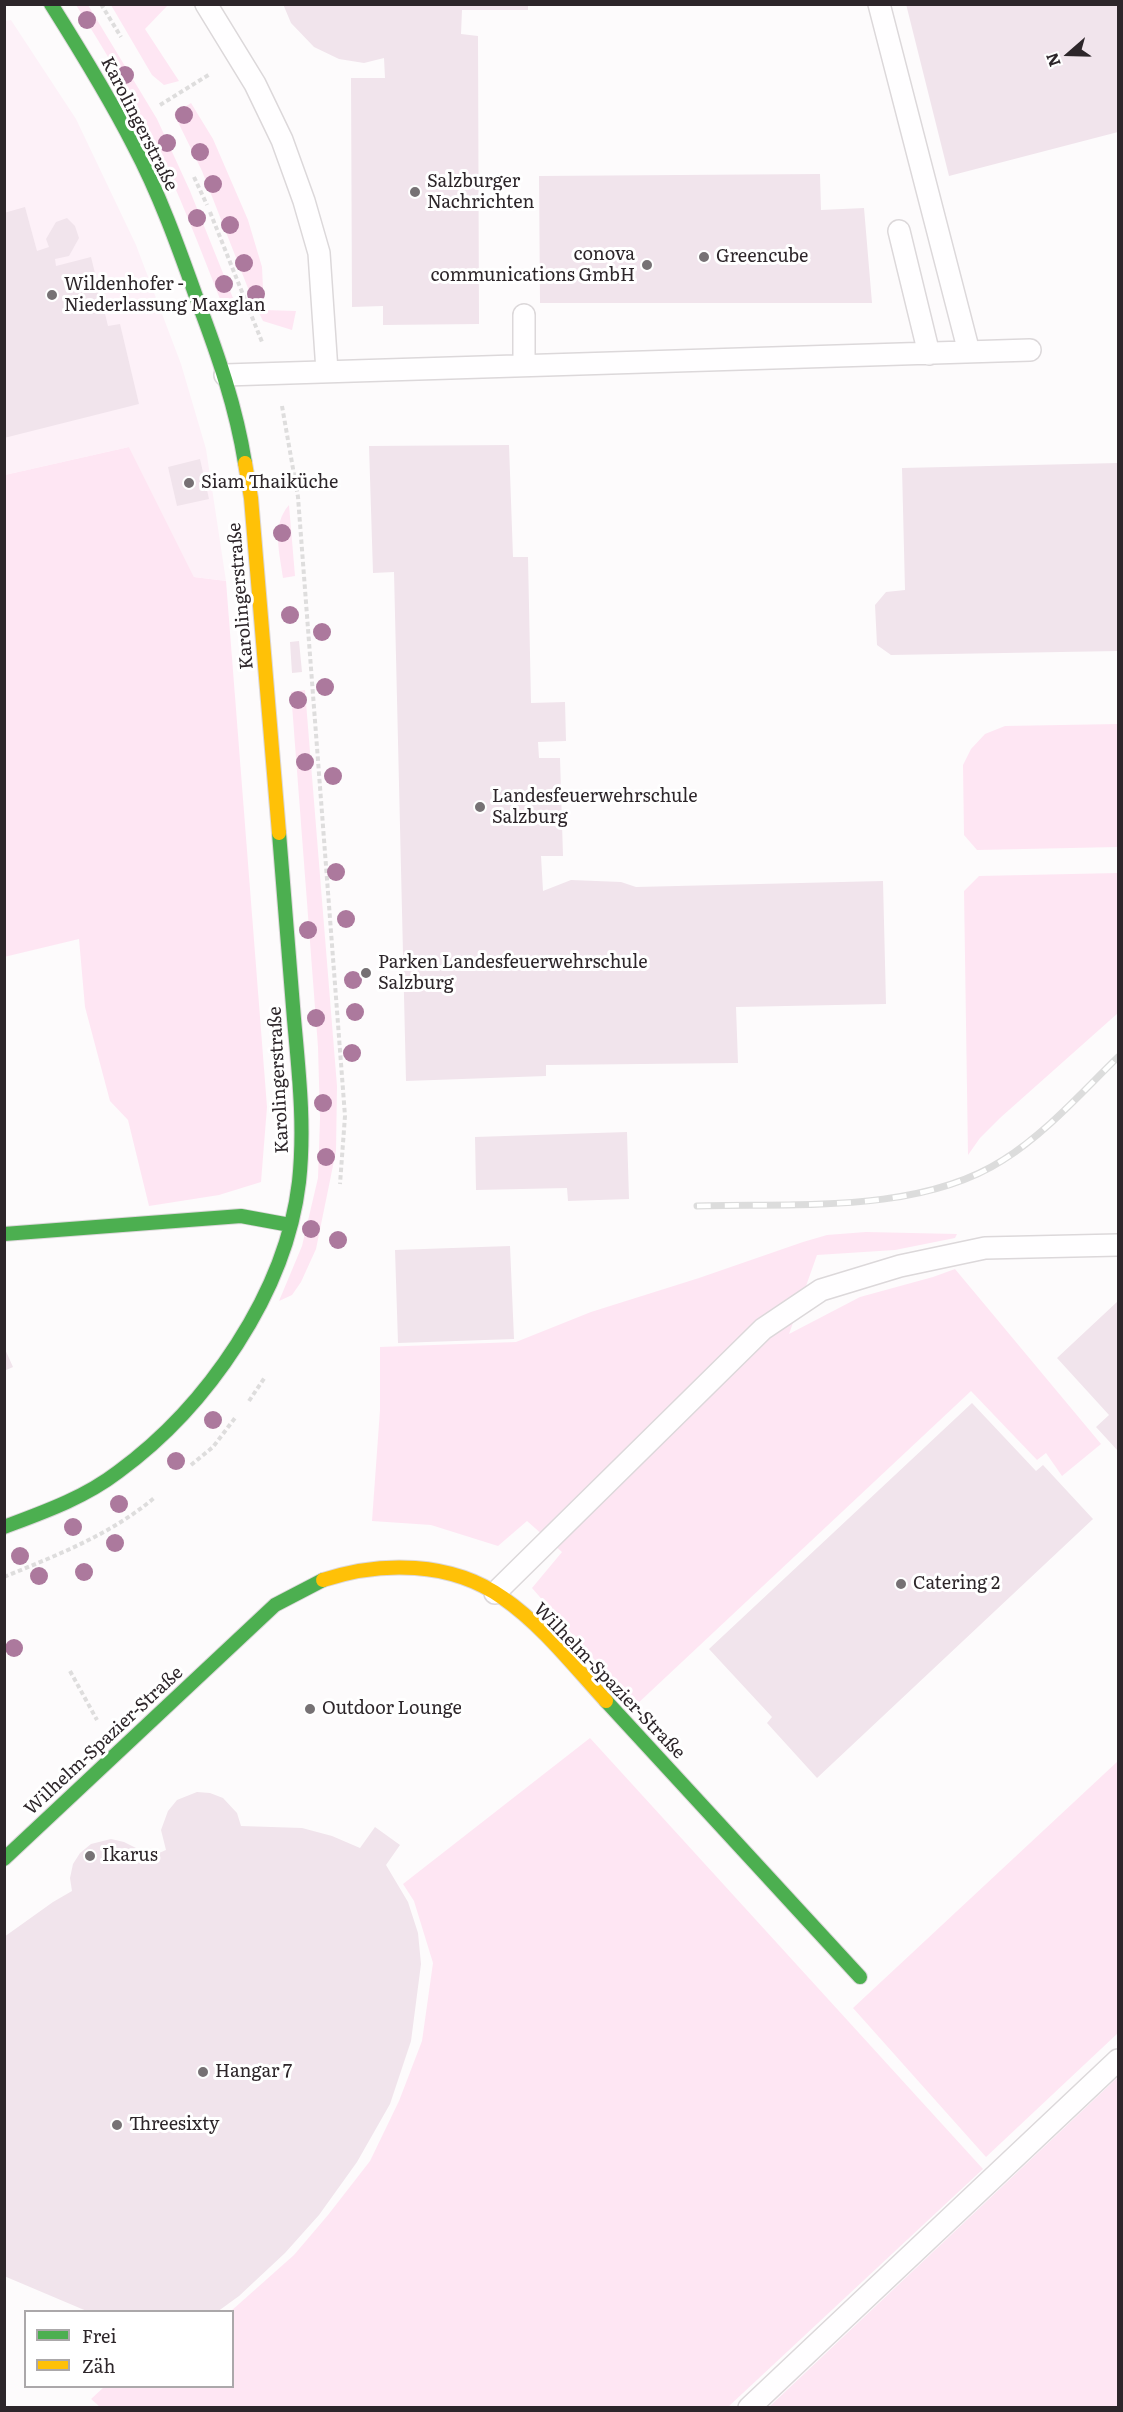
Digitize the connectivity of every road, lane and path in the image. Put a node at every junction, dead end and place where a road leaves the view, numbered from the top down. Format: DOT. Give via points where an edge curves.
graph roads {
  1 [pos="51,4"];
  2 [pos="206,4"];
  3 [pos="879,4"];
  4 [pos="238,57"];
  5 [pos="160,105"];
  6 [pos="899,231"];
  7 [pos="524,315"];
  8 [pos="1030,350"];
  9 [pos="969,352"];
  10 [pos="929,354"];
  11 [pos="524,365"];
  12 [pos="327,371"];
  13 [pos="225,375"];
  14 [pos="290,1225"];
  15 [pos="4,1234"];
  16 [pos="1119,1245"];
  17 [pos="4,1527"];
  18 [pos="495,1593"];
  19 [pos="70,1671"];
  20 [pos="115,1755"];
  21 [pos="4,1859"];
  22 [pos="860,1977"];
  23 [pos="1119,2060"];
  24 [pos="749,2408"];
  1 -- 13 [label="street, Karolingerstraße" via="135,147 169,222"];
  2 -- 4 [label="lane"];
  3 -- 9 [label="lane"];
  4 -- 5 [label="path"];
  4 -- 12 [label="lane" via="282,140 319,253"];
  6 -- 10 [label="lane"];
  7 -- 11 [label="lane"];
  8 -- 9 [label="lane"];
  9 -- 10 [label="lane"];
  10 -- 11 [label="lane"];
  11 -- 12 [label="lane"];
  12 -- 13 [label="lane"];
  13 -- 14 [label="street, Karolingerstraße" via="251,498 302,1113 301,1169"];
  14 -- 15 [label="street" via="241,1216"];
  14 -- 17 [label="street, Karolingerstraße" via="267,1286 238,1342 177,1422 147,1450 80,1496"];
  16 -- 18 [label="lane" via="985,1248 900,1266 821,1290 763,1329"];
  18 -- 20 [label="street, Wilhelm-Spazier-Straße" via="450,1573 401,1566 361,1569 319,1581 275,1605"];
  18 -- 22 [label="street, Wilhelm-Spazier-Straße" via="540,1629"];
  19 -- 20 [label="path"];
  20 -- 21 [label="street, Wilhelm-Spazier-Straße"];
  23 -- 24 [label="lane"];
}
